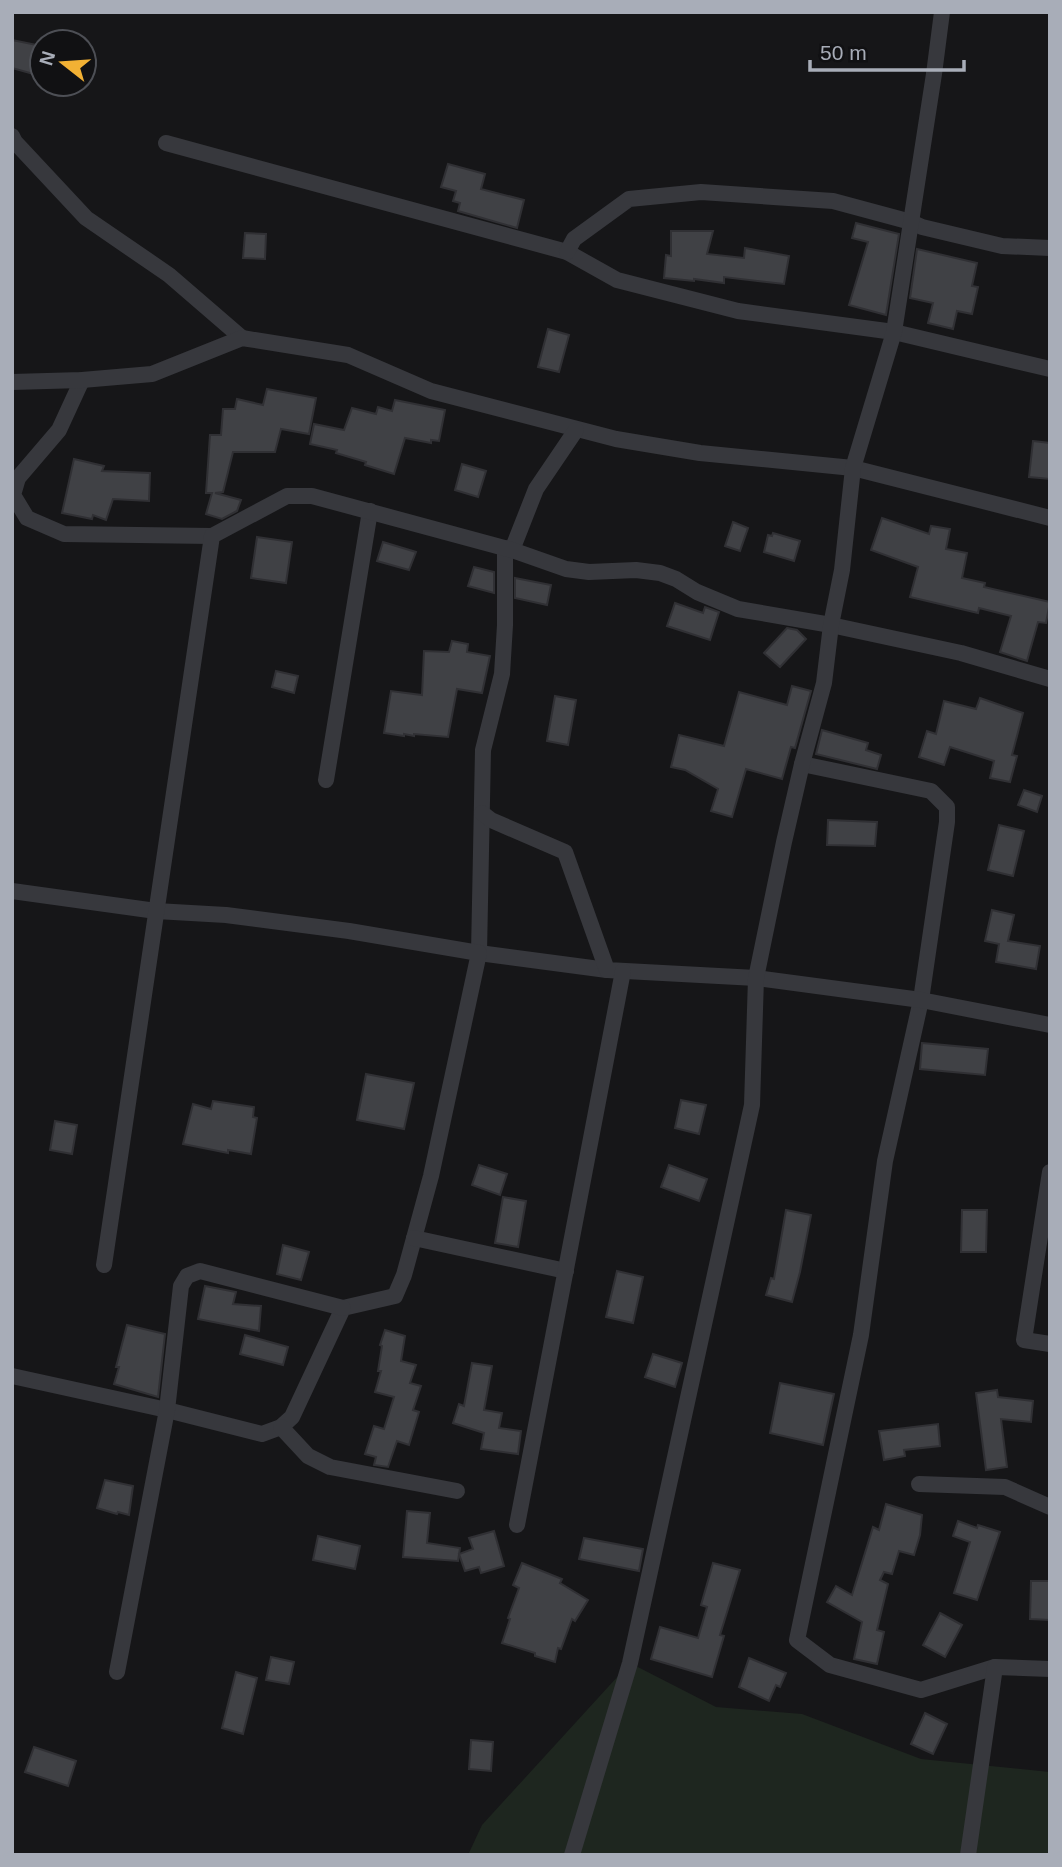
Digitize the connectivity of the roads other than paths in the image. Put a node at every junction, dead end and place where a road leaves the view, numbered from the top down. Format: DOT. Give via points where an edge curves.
graph roads {
  1 [pos="942,12"];
  2 [pos="12,136"];
  3 [pos="166,143"];
  4 [pos="911,222"];
  5 [pos="1050,248"];
  6 [pos="567,252"];
  7 [pos="894,332"];
  8 [pos="242,338"];
  9 [pos="1050,369"];
  10 [pos="82,380"];
  11 [pos="12,382"];
  12 [pos="576,430"];
  13 [pos="853,468"];
  14 [pos="370,511"];
  15 [pos="1049,515"];
  16 [pos="212,536"];
  17 [pos="508,549"];
  18 [pos="831,625"];
  19 [pos="1050,679"];
  20 [pos="802,764"];
  21 [pos="326,780"];
  22 [pos="482,813"];
  23 [pos="12,891"];
  24 [pos="156,911"];
  25 [pos="479,953"];
  26 [pos="615,970"];
  27 [pos="756,978"];
  28 [pos="921,1000"];
  29 [pos="1050,1025"];
  30 [pos="1050,1172"];
  31 [pos="414,1238"];
  32 [pos="104,1265"];
  33 [pos="566,1271"];
  34 [pos="343,1308"];
  35 [pos="1050,1344"];
  36 [pos="12,1376"];
  37 [pos="167,1410"];
  38 [pos="281,1427"];
  39 [pos="919,1485"];
  40 [pos="457,1491"];
  41 [pos="1050,1507"];
  42 [pos="517,1525"];
  43 [pos="995,1667"];
  44 [pos="1050,1669"];
  45 [pos="117,1672"];
  46 [pos="572,1855"];
  47 [pos="968,1855"];
  1 -- 4 [label="street"];
  2 -- 8 [label="street" via="86,218 169,275"];
  3 -- 6 [label="street"];
  4 -- 5 [label="street" via="1002,246"];
  4 -- 6 [label="street" via="833,201 701,192 629,198 573,239"];
  4 -- 7 [label="street"];
  6 -- 7 [label="street" via="617,279 738,311"];
  7 -- 9 [label="street"];
  7 -- 13 [label="street"];
  8 -- 10 [label="street" via="152,374"];
  8 -- 12 [label="street" via="348,355 431,391"];
  10 -- 11 [label="street"];
  10 -- 16 [label="street" via="59,430 18,478 13,495 27,518 64,534"];
  12 -- 13 [label="street" via="700,453"];
  12 -- 17 [label="street" via="536,489"];
  13 -- 15 [label="street"];
  13 -- 18 [label="street"];
  14 -- 16 [label="street" via="312,496 287,496"];
  14 -- 17 [label="street"];
  14 -- 21 [label="street"];
  16 -- 24 [label="street"];
  17 -- 18 [label="street" via="566,569 660,573 738,609"];
  17 -- 22 [label="street" via="502,674 484,750"];
  18 -- 19 [label="street" via="961,653"];
  18 -- 20 [label="street" via="824,683"];
  20 -- 27 [label="street"];
  20 -- 28 [label="street" via="931,791 947,807"];
  22 -- 25 [label="street"];
  22 -- 26 [label="street" via="565,852"];
  23 -- 24 [label="street"];
  24 -- 25 [label="street" via="240,916"];
  24 -- 32 [label="street"];
  25 -- 26 [label="street"];
  25 -- 31 [label="street" via="438,1150"];
  26 -- 27 [label="street"];
  26 -- 33 [label="street"];
  27 -- 28 [label="street"];
  27 -- 46 [label="street" via="752,1105 630,1663"];
  28 -- 29 [label="street"];
  28 -- 43 [label="street" via="885,1161 861,1335 797,1640 830,1665 922,1690"];
  30 -- 35 [label="street" via="1024,1340"];
  31 -- 33 [label="street"];
  31 -- 34 [label="street" via="394,1296"];
  33 -- 42 [label="street"];
  34 -- 37 [label="street" via="200,1271 187,1276 181,1286"];
  34 -- 38 [label="street" via="292,1417"];
  36 -- 37 [label="street"];
  37 -- 38 [label="street" via="262,1434"];
  37 -- 45 [label="street"];
  38 -- 40 [label="street" via="309,1456 330,1466"];
  39 -- 41 [label="street" via="1005,1486"];
  43 -- 44 [label="street"];
  43 -- 47 [label="street"];
}
